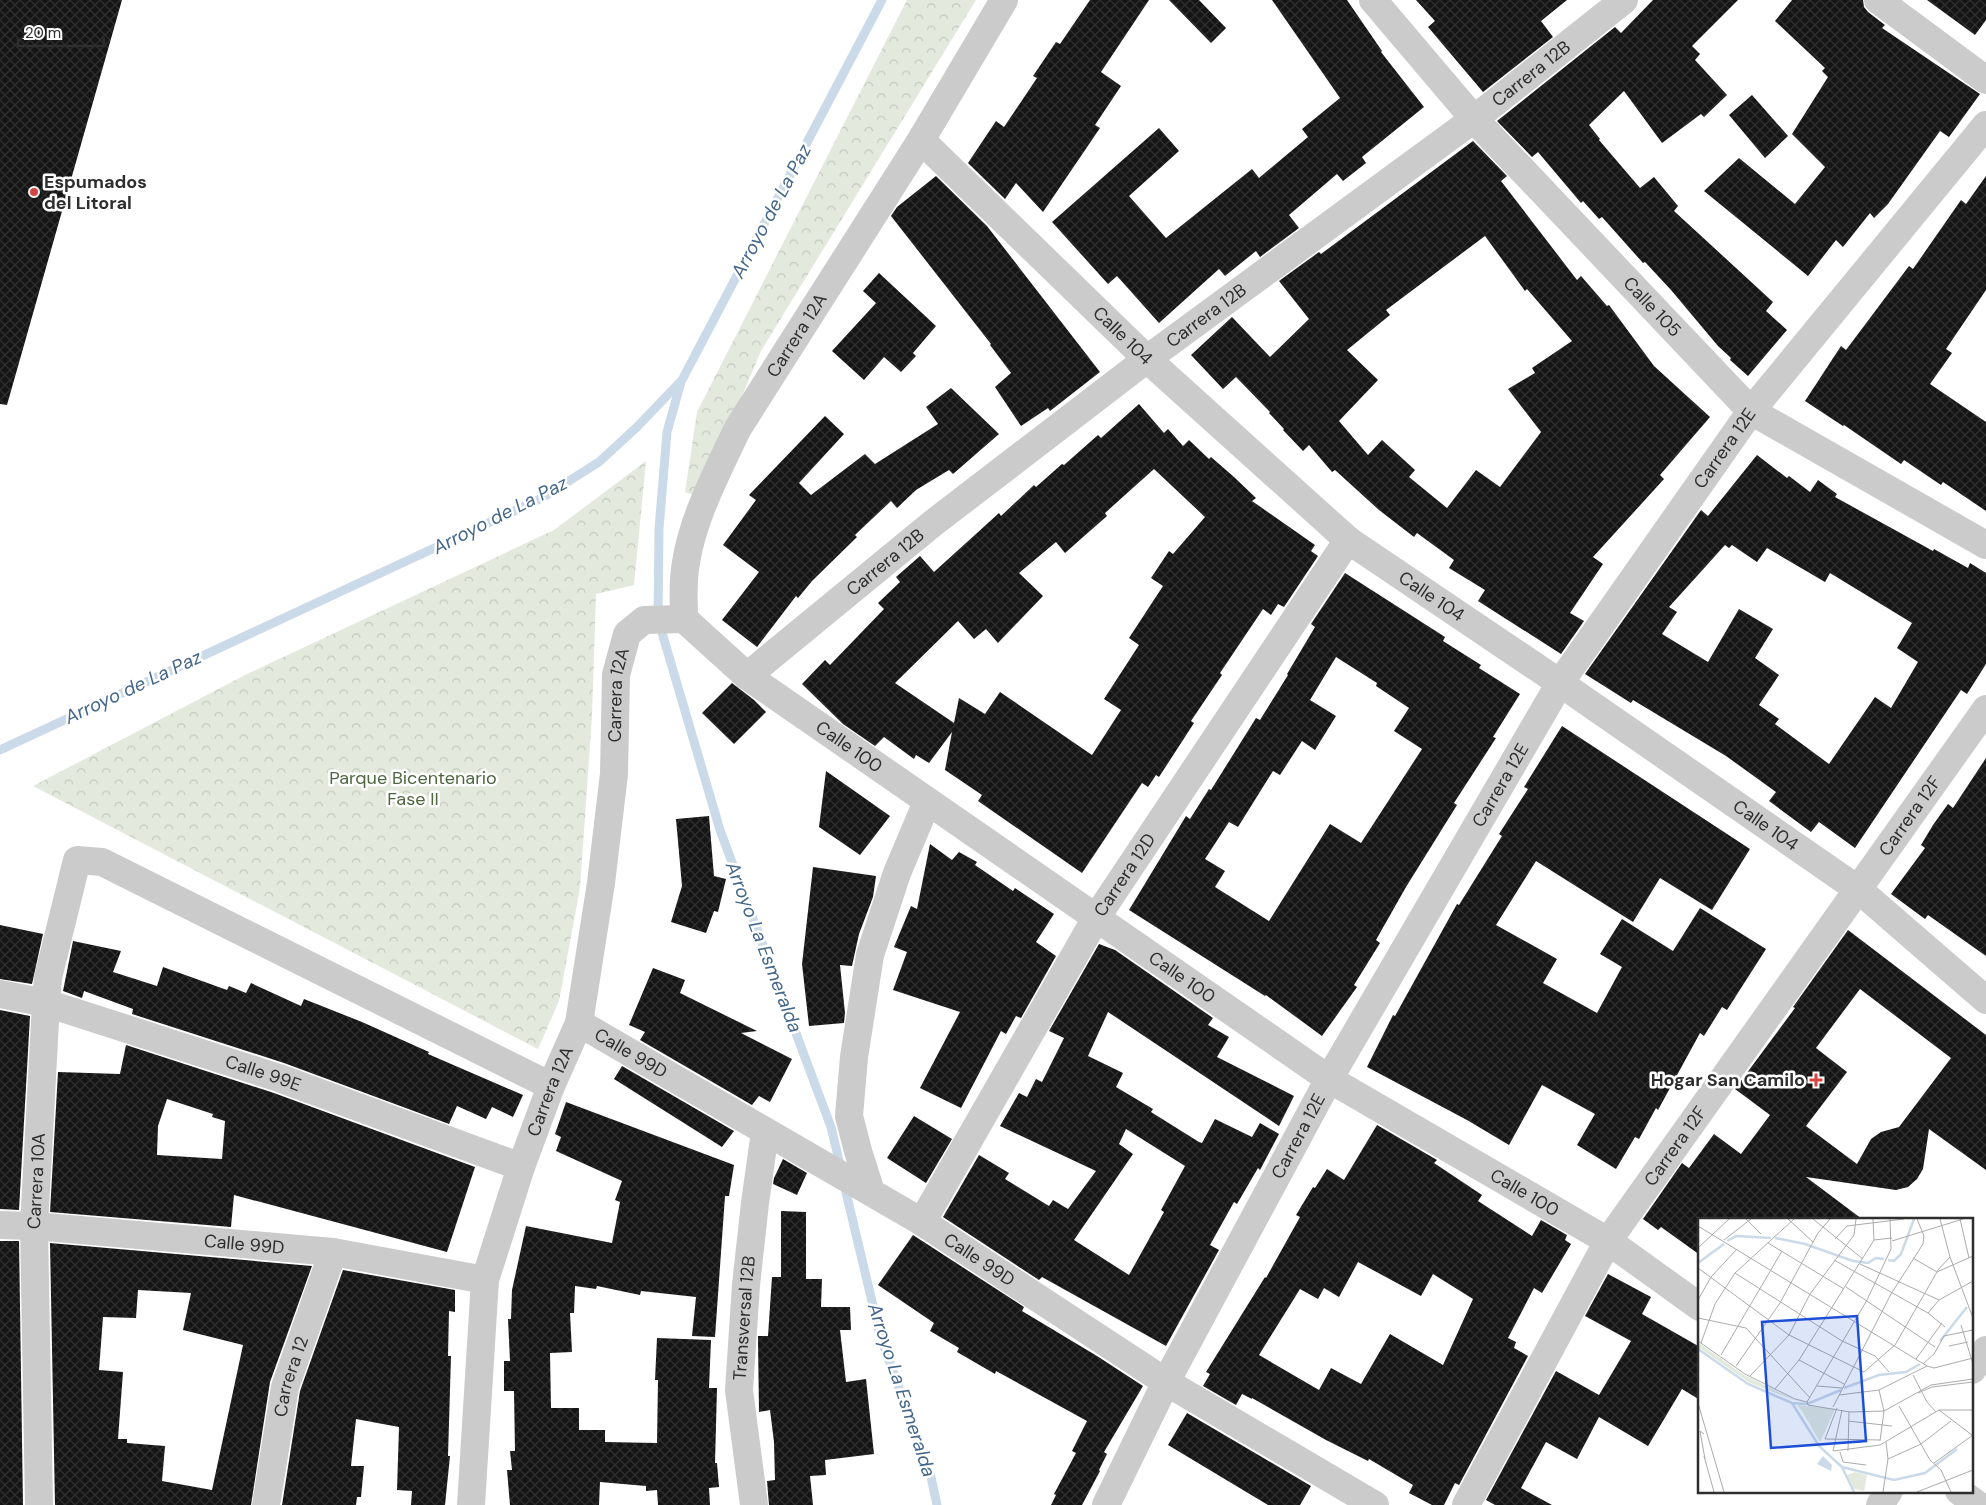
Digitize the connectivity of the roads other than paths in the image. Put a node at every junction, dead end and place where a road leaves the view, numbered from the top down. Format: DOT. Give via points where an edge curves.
graph roads {
  1 [pos="1004,0"];
  2 [pos="1373,0"];
  3 [pos="1624,0"];
  4 [pos="1878,0"];
  5 [pos="1986,80"];
  6 [pos="1474,119"];
  7 [pos="1986,125"];
  8 [pos="921,140"];
  9 [pos="1147,359"];
  10 [pos="1751,411"];
  11 [pos="1348,540"];
  12 [pos="1986,545"];
  13 [pos="684,619"];
  14 [pos="747,676"];
  15 [pos="1560,683"];
  16 [pos="1986,709"];
  17 [pos="927,802"];
  18 [pos="1859,890"];
  19 [pos="1096,918"];
  20 [pos="0,994"];
  21 [pos="1986,1000"];
  22 [pos="46,1003"];
  23 [pos="579,1023"];
  24 [pos="1329,1079"];
  25 [pos="551,1086"];
  26 [pos="765,1132"];
  27 [pos="521,1167"];
  28 [pos="864,1189"];
  29 [pos="922,1222"];
  30 [pos="0,1225"];
  31 [pos="34,1226"];
  32 [pos="1608,1241"];
  33 [pos="333,1252"];
  34 [pos="485,1280"];
  35 [pos="1698,1306"];
  36 [pos="1986,1350"];
  37 [pos="1974,1367"];
  38 [pos="1166,1382"];
  39 [pos="1888,1492"];
  40 [pos="1960,1492"];
  41 [pos="39,1505"];
  42 [pos="266,1505"];
  43 [pos="471,1505"];
  44 [pos="754,1505"];
  45 [pos="1106,1505"];
  46 [pos="1375,1505"];
  47 [pos="1466,1505"];
  48 [pos="1880,1505"];
  49 [pos="1978,1505"];
  1 -- 8 [label="street, Carrera 12A"];
  2 -- 6 [label="street, Calle 105"];
  3 -- 6 [label="street, Carrera 12B"];
  4 -- 5 [label="street"];
  6 -- 9 [label="street, Carrera 12B"];
  6 -- 10 [label="street, Calle 105"];
  7 -- 10 [label="street, Carrera 12E"];
  8 -- 9 [label="street, Calle 104"];
  8 -- 13 [label="street, Carrera 12A" via="738,428 692,536 684,579"];
  9 -- 11 [label="street, Calle 104"];
  9 -- 14 [label="street, Carrera 12B" via="932,524"];
  10 -- 12 [label="street, Calle 105"];
  10 -- 15 [label="street, Carrera 12E"];
  11 -- 15 [label="street, Calle 104"];
  11 -- 19 [label="street, Carrera 12D"];
  13 -- 14 [label="street, Calle 100"];
  13 -- 23 [label="street, Carrera 12A" via="644,620 627,634 616,675 614,774"];
  14 -- 17 [label="street, Calle 100"];
  15 -- 18 [label="street, Calle 104"];
  15 -- 24 [label="street, Carrera 12E"];
  16 -- 18 [label="street, Carrera 12F"];
  17 -- 19 [label="street, Calle 100"];
  17 -- 28 [label="street" via="897,873 870,955 854,1057 849,1116"];
  18 -- 21 [label="street, Calle 104"];
  18 -- 32 [label="street, Carrera 12F"];
  19 -- 24 [label="street, Calle 100"];
  19 -- 29 [label="street, Carrera 12D"];
  20 -- 22 [label="street, Calle 99E"];
  22 -- 25 [label="street, Carrera 10A" via="48,978 77,860 102,862"];
  22 -- 27 [label="street, Calle 99E" via="279,1078"];
  22 -- 31 [label="street, Carrera 10A"];
  23 -- 25 [label="street, Carrera 12A"];
  23 -- 26 [label="street, Calle 99D"];
  24 -- 32 [label="street, Calle 100"];
  24 -- 38 [label="street, Carrera 12E"];
  25 -- 27 [label="street, Carrera 12A"];
  26 -- 28 [label="street, Calle 99D"];
  26 -- 44 [label="street, Transversal 12B" via="747,1276 739,1390"];
  27 -- 34 [label="street, Carrera 12A"];
  28 -- 29 [label="street, Calle 99D"];
  29 -- 38 [label="street, Calle 99D"];
  30 -- 31 [label="street, Calle 99D"];
  31 -- 33 [label="street, Calle 99D"];
  31 -- 41 [label="street, Carrera 10A"];
  32 -- 35 [label="street, Calle 100"];
  32 -- 47 [label="street, Carrera 12F"];
  33 -- 34 [label="street, Calle 99D"];
  33 -- 42 [label="street, Carrera 12" via="285,1387"];
  34 -- 43 [label="street, Carrera 12A"];
  36 -- 37 [label="street"];
  38 -- 45 [label="street, Carrera 12E"];
  38 -- 46 [label="street, Calle 99D"];
  39 -- 48 [label="street"];
  40 -- 49 [label="street"];
}
